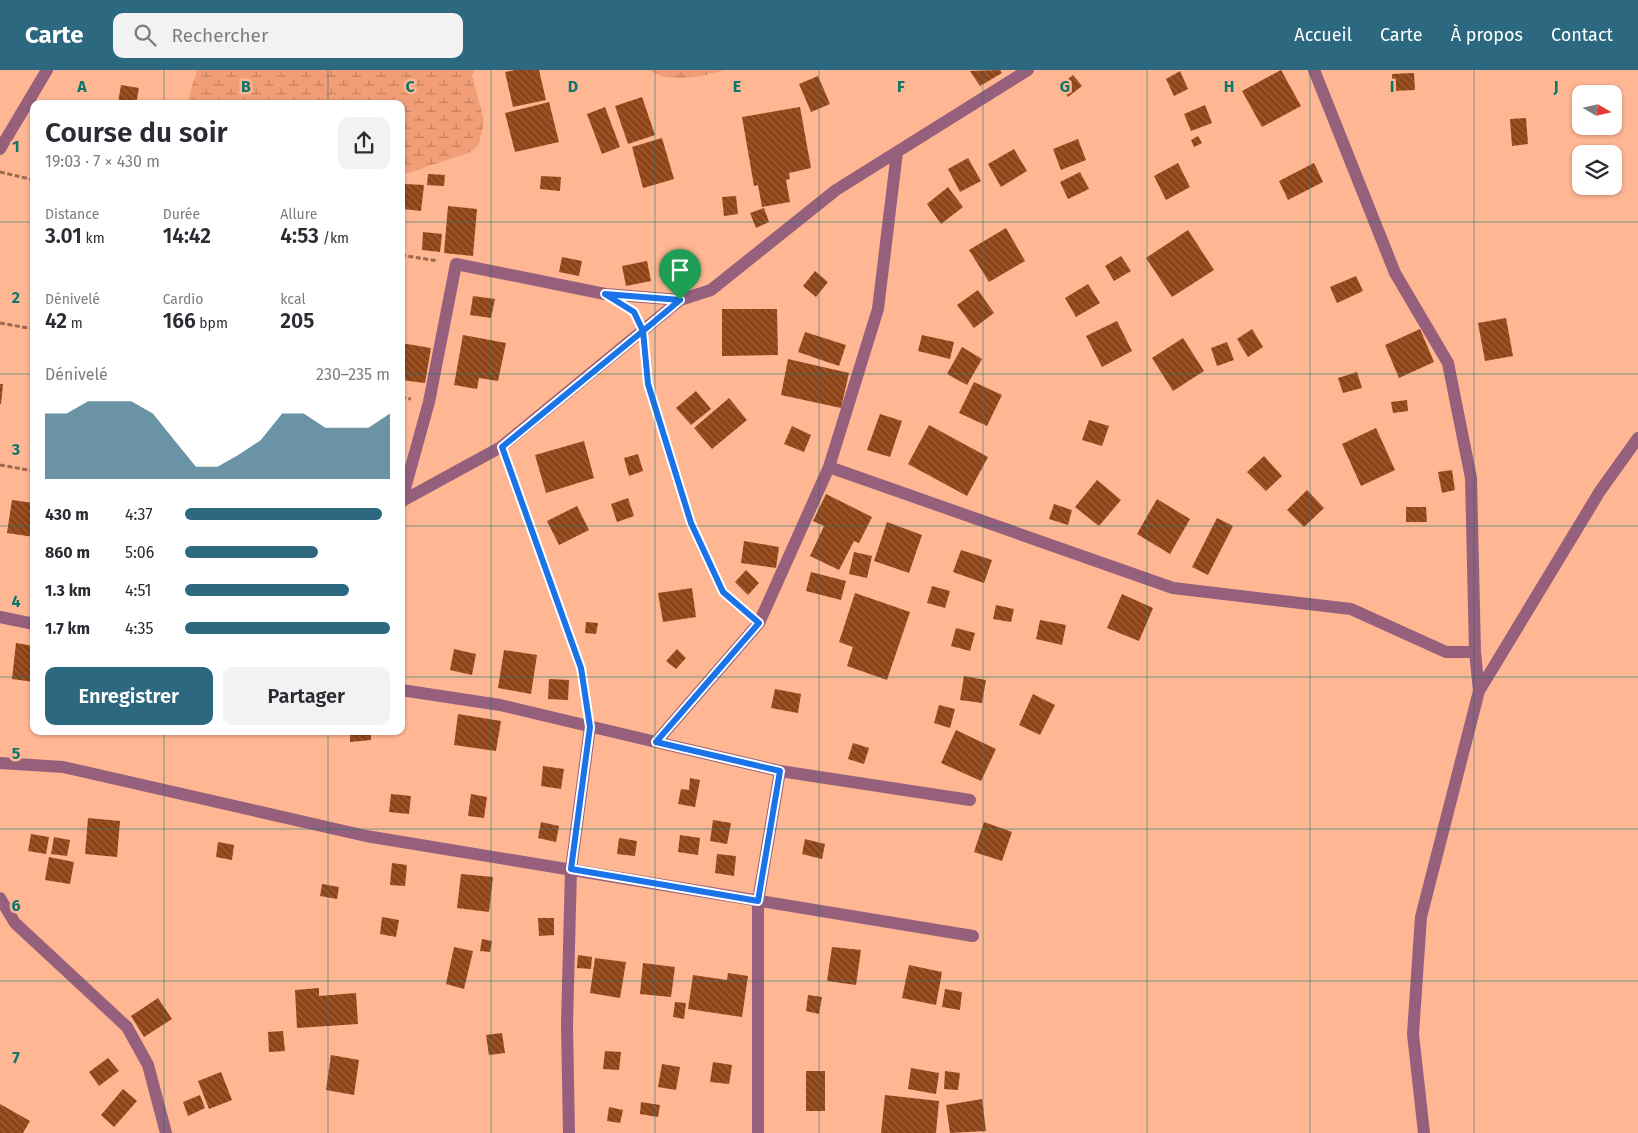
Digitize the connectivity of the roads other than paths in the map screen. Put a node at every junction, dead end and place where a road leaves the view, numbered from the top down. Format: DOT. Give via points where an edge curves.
graph roads {
  1 [pos="47,70"];
  2 [pos="1028,70"];
  3 [pos="1314,70"];
  4 [pos="0,149"];
  5 [pos="897,152"];
  6 [pos="680,300"];
  7 [pos="1638,438"];
  8 [pos="829,467"];
  9 [pos="405,491"];
  10 [pos="405,500"];
  11 [pos="0,617"];
  12 [pos="30,623"];
  13 [pos="1475,652"];
  14 [pos="405,691"];
  15 [pos="1479,691"];
  16 [pos="590,727"];
  17 [pos="656,742"];
  18 [pos="0,763"];
  19 [pos="780,771"];
  20 [pos="970,800"];
  21 [pos="571,869"];
  22 [pos="0,898"];
  23 [pos="758,901"];
  24 [pos="973,936"];
  25 [pos="166,1133"];
  26 [pos="569,1133"];
  27 [pos="758,1133"];
  28 [pos="1424,1133"];
  1 -- 4 [label="street"];
  2 -- 5 [label="street"];
  3 -- 13 [label="street" via="1396,273 1448,363 1471,478"];
  5 -- 6 [label="street" via="836,190 711,290"];
  5 -- 8 [label="street" via="878,309"];
  6 -- 9 [label="street" via="605,294 456,264 429,402"];
  6 -- 10 [label="street" via="502,447"];
  7 -- 15 [label="street" via="1600,491"];
  8 -- 13 [label="street" via="1173,588 1351,609 1446,652"];
  8 -- 17 [label="street" via="759,623"];
  11 -- 12 [label="street"];
  13 -- 15 [label="street"];
  14 -- 16 [label="street" via="500,705"];
  15 -- 28 [label="street" via="1421,917 1413,1034"];
  16 -- 17 [label="street"];
  16 -- 21 [label="street"];
  17 -- 19 [label="street"];
  18 -- 21 [label="street" via="63,767 366,836"];
  19 -- 20 [label="street"];
  19 -- 23 [label="street"];
  21 -- 23 [label="street"];
  21 -- 26 [label="street" via="566,1025"];
  22 -- 25 [label="street" via="15,923 126,1027 148,1065"];
  23 -- 24 [label="street"];
  23 -- 27 [label="street"];
}
